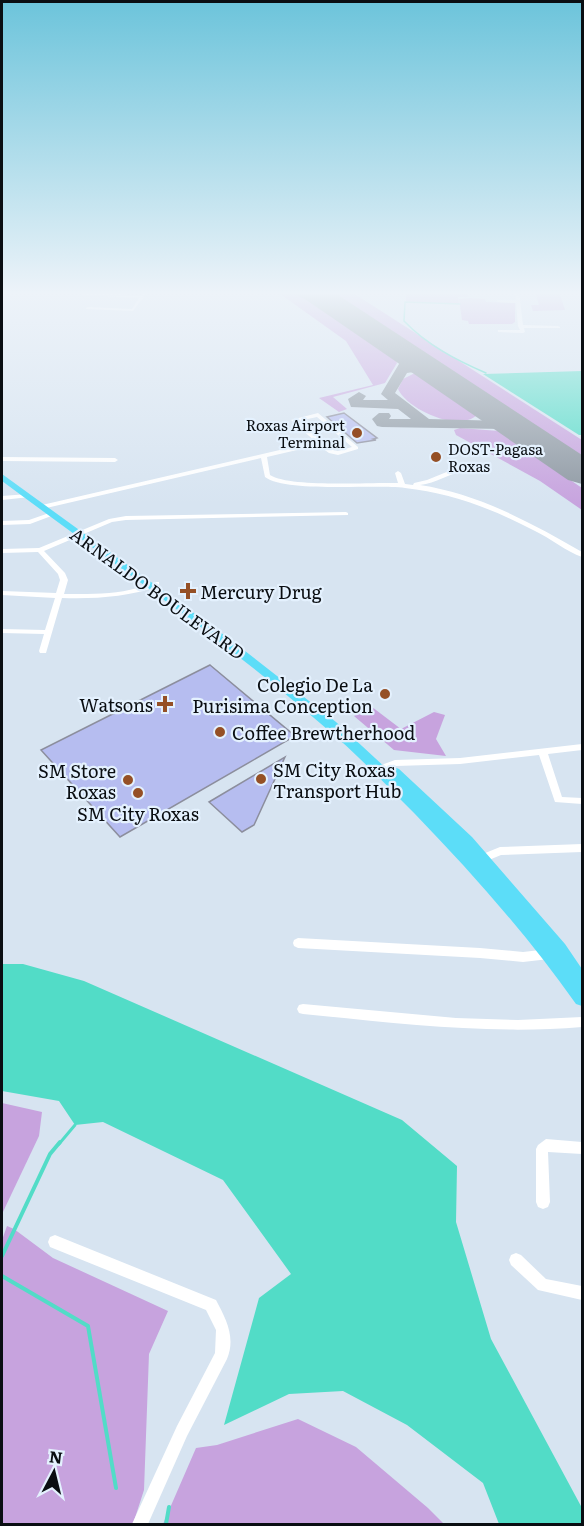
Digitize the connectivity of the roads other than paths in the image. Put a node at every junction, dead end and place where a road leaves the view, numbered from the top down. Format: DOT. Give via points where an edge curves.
graph roads {
  1 [pos="315,442"];
  2 [pos="264,456"];
  3 [pos="2,459"];
  4 [pos="115,460"];
  5 [pos="463,469"];
  6 [pos="2,471"];
  7 [pos="398,473"];
  8 [pos="9,480"];
  9 [pos="402,485"];
  10 [pos="28,496"];
  11 [pos="2,498"];
  12 [pos="47,509"];
  13 [pos="346,514"];
  14 [pos="2,523"];
  15 [pos="81,533"];
  16 [pos="40,550"];
  17 [pos="2,551"];
  18 [pos="582,555"];
  19 [pos="153,585"];
  20 [pos="2,593"];
  21 [pos="62,595"];
  22 [pos="2,631"];
  23 [pos="49,632"];
  24 [pos="43,651"];
  25 [pos="582,747"];
  26 [pos="543,752"];
  27 [pos="373,759"];
  28 [pos="387,766"];
  29 [pos="582,801"];
  30 [pos="582,848"];
  31 [pos="477,860"];
  32 [pos="298,943"];
  33 [pos="554,951"];
  34 [pos="582,982"];
  35 [pos="582,999"];
  36 [pos="303,1009"];
  37 [pos="582,1022"];
  38 [pos="582,1148"];
  39 [pos="543,1202"];
  40 [pos="55,1242"];
  41 [pos="516,1260"];
  42 [pos="582,1293"];
  43 [pos="140,1524"];
  1 -- 1 [label="street" via="334,453 356,448 318,415 294,419"];
  1 -- 2 [label="street"];
  2 -- 9 [label="street" via="267,476 279,482"];
  2 -- 12 [label="street"];
  3 -- 4 [label="street"];
  5 -- 9 [label="street" via="444,473 434,482"];
  6 -- 8 [label="highway, ARNALDO BOULEVARD"];
  7 -- 9 [label="street"];
  8 -- 10 [label="highway, ARNALDO BOULEVARD"];
  8 -- 12 [label="highway, ARNALDO BOULEVARD"];
  9 -- 18 [label="street" via="493,509"];
  10 -- 11 [label="street"];
  10 -- 12 [label="highway, ARNALDO BOULEVARD"];
  12 -- 14 [label="street" via="30,522"];
  12 -- 15 [label="highway, ARNALDO BOULEVARD"];
  13 -- 15 [label="street" via="126,518"];
  15 -- 16 [label="street"];
  15 -- 19 [label="highway, ARNALDO BOULEVARD"];
  16 -- 17 [label="street"];
  16 -- 21 [label="street" via="61,573"];
  19 -- 21 [label="street" via="112,596"];
  19 -- 27 [label="highway, ARNALDO BOULEVARD" via="276,675"];
  20 -- 21 [label="street"];
  21 -- 23 [label="street"];
  22 -- 23 [label="street"];
  23 -- 24 [label="street"];
  25 -- 26 [label="street"];
  26 -- 28 [label="street"];
  26 -- 29 [label="street" via="558,800"];
  27 -- 28 [label="highway, ARNALDO BOULEVARD"];
  27 -- 31 [label="highway, ARNALDO BOULEVARD"];
  28 -- 31 [label="highway, ARNALDO BOULEVARD" via="467,841"];
  30 -- 31 [label="street" via="501,851"];
  31 -- 33 [label="highway, ARNALDO BOULEVARD"];
  32 -- 33 [label="street" via="523,957"];
  33 -- 34 [label="highway, ARNALDO BOULEVARD"];
  33 -- 35 [label="highway, ARNALDO BOULEVARD"];
  36 -- 37 [label="street" via="456,1023"];
  38 -- 39 [label="street" via="546,1145 542,1149"];
  40 -- 43 [label="street" via="211,1305 223,1329 222,1354"];
  41 -- 42 [label="street" via="543,1285"];
}
